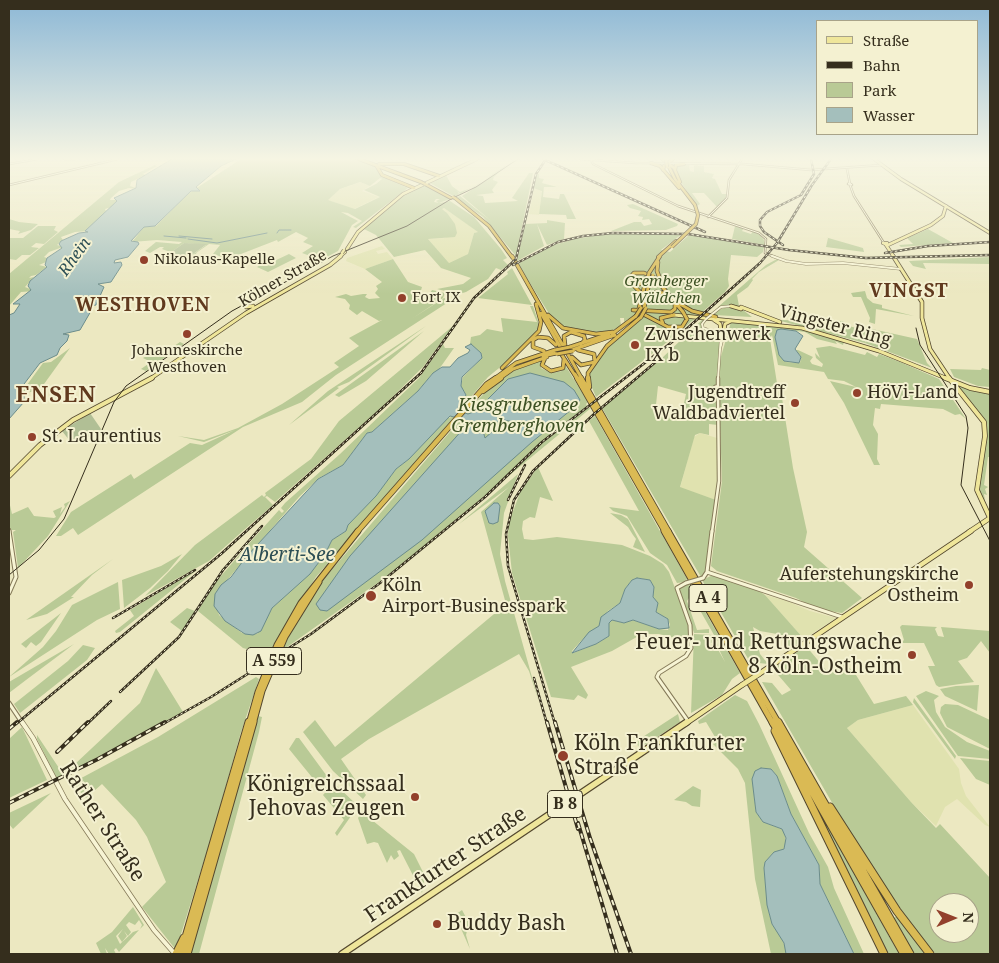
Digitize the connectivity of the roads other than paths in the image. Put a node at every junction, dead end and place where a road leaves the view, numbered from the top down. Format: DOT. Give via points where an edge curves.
graph roads {
  1 [pos="389,204"];
  2 [pos="391,204"];
  3 [pos="460,204"];
  4 [pos="461,204"];
  5 [pos="676,204"];
  6 [pos="693,204"];
  7 [pos="721,204"];
  8 [pos="859,204"];
  9 [pos="943,204"];
  10 [pos="946,206"];
  11 [pos="708,217"];
  12 [pos="361,227"];
  13 [pos="354,229"];
  14 [pos="365,231"];
  15 [pos="358,232"];
  16 [pos="990,232"];
  17 [pos="886,244"];
  18 [pos="345,251"];
  19 [pos="663,254"];
  20 [pos="657,260"];
  21 [pos="903,270"];
  22 [pos="649,276"];
  23 [pos="663,286"];
  24 [pos="278,293"];
  25 [pos="671,298"];
  26 [pos="650,299"];
  27 [pos="536,304"];
  28 [pos="675,304"];
  29 [pos="253,306"];
  30 [pos="731,306"];
  31 [pos="246,307"];
  32 [pos="541,307"];
  33 [pos="743,308"];
  34 [pos="633,310"];
  35 [pos="640,311"];
  36 [pos="682,312"];
  37 [pos="251,313"];
  38 [pos="244,314"];
  39 [pos="674,315"];
  40 [pos="716,317"];
  41 [pos="705,318"];
  42 [pos="686,319"];
  43 [pos="742,320"];
  44 [pos="785,324"];
  45 [pos="721,327"];
  46 [pos="552,331"];
  47 [pos="613,332"];
  48 [pos="710,332"];
  49 [pos="622,333"];
  50 [pos="716,333"];
  51 [pos="722,336"];
  52 [pos="556,345"];
  53 [pos="564,345"];
  54 [pos="579,345"];
  55 [pos="928,347"];
  56 [pos="573,349"];
  57 [pos="548,351"];
  58 [pos="193,352"];
  59 [pos="556,352"];
  60 [pos="547,356"];
  61 [pos="571,356"];
  62 [pos="532,357"];
  63 [pos="564,358"];
  64 [pos="940,368"];
  65 [pos="926,369"];
  66 [pos="933,371"];
  67 [pos="948,379"];
  68 [pos="581,384"];
  69 [pos="589,387"];
  70 [pos="482,390"];
  71 [pos="990,392"];
  72 [pos="592,398"];
  73 [pos="980,417"];
  74 [pos="457,419"];
  75 [pos="9,476"];
  76 [pos="984,508"];
  77 [pos="990,512"];
  78 [pos="990,518"];
  79 [pos="984,522"];
  80 [pos="990,523"];
  81 [pos="9,530"];
  82 [pos="707,572"];
  83 [pos="9,593"];
  84 [pos="842,617"];
  85 [pos="9,703"];
  86 [pos="763,706"];
  87 [pos="688,721"];
  88 [pos="793,748"];
  89 [pos="195,908"];
  90 [pos="176,954"];
  91 [pos="181,954"];
  92 [pos="187,954"];
  93 [pos="342,954"];
  94 [pos="884,954"];
  95 [pos="904,954"];
  96 [pos="910,954"];
  97 [pos="930,954"];
  1 -- 12 [label="main road, Kölner Straße"];
  2 -- 15 [label="main road, Kölner Straße"];
  3 -- 27 [label="highway, A 4" via="493,234"];
  4 -- 32 [label="highway, A 4" via="499,238"];
  5 -- 11 [label="street"];
  6 -- 19 [label="highway, bridge" via="698,215 695,226"];
  7 -- 11 [label="street"];
  8 -- 17 [label="street"];
  9 -- 10 [label="main road"];
  10 -- 16 [label="main road"];
  10 -- 17 [label="main road" via="943,216 931,225"];
  11 -- 21 [label="street" via="760,234 766,239 765,253 799,264 841,263"];
  12 -- 13 [label="main road"];
  12 -- 18 [label="main road, Kölner Straße"];
  14 -- 15 [label="main road"];
  15 -- 18 [label="main road, Kölner Straße"];
  17 -- 21 [label="main road"];
  18 -- 24 [label="main road, Kölner Straße" via="330,265"];
  19 -- 20 [label="highway"];
  19 -- 22 [label="highway"];
  20 -- 22 [label="highway"];
  20 -- 22 [label="highway"];
  20 -- 23 [label="highway"];
  21 -- 55 [label="main road" via="923,303"];
  22 -- 25 [label="highway" via="640,284 630,281 634,274 647,275 657,282"];
  22 -- 26 [label="highway"];
  22 -- 35 [label="highway"];
  23 -- 25 [label="highway"];
  23 -- 35 [label="highway" via="648,274 630,275 628,282 642,293"];
  24 -- 29 [label="main road, Kölner Straße"];
  24 -- 38 [label="main road, Kölner Straße"];
  25 -- 26 [label="highway" via="656,292"];
  25 -- 28 [label="highway"];
  25 -- 36 [label="highway"];
  25 -- 40 [label="highway" via="692,311"];
  26 -- 35 [label="highway"];
  27 -- 46 [label="highway, A 4"];
  27 -- 70 [label="highway" via="541,322 539,330 511,361 489,379"];
  28 -- 34 [label="highway" via="671,312"];
  28 -- 36 [label="highway"];
  29 -- 31 [label="main road"];
  29 -- 58 [label="main road, Kölner Straße" via="214,332"];
  30 -- 33 [label="main road"];
  30 -- 41 [label="street, bridge" via="721,307"];
  32 -- 46 [label="highway, A 4"];
  32 -- 47 [label="highway" via="563,328 591,334"];
  33 -- 43 [label="main road" via="752,317"];
  33 -- 44 [label="main road"];
  35 -- 42 [label="highway" via="668,327 682,327"];
  35 -- 47 [label="highway"];
  35 -- 49 [label="highway"];
  35 -- 56 [label="highway" via="626,327 604,340"];
  36 -- 42 [label="highway, bridge"];
  37 -- 38 [label="main road"];
  38 -- 58 [label="main road, Kölner Straße"];
  39 -- 41 [label="main road, Vingster Ring"];
  39 -- 42 [label="highway" via="663,316 660,321 676,326 682,325"];
  40 -- 43 [label="main road, Vingster Ring"];
  41 -- 43 [label="main road, Vingster Ring"];
  41 -- 45 [label="main road" via="716,321"];
  41 -- 48 [label="street" via="702,326"];
  43 -- 44 [label="main road, Vingster Ring"];
  43 -- 51 [label="main road" via="726,322"];
  43 -- 65 [label="main road, Vingster Ring" via="802,328 879,350"];
  44 -- 66 [label="main road, Vingster Ring" via="869,346"];
  45 -- 50 [label="main road" via="721,331"];
  45 -- 51 [label="main road"];
  46 -- 52 [label="highway"];
  46 -- 53 [label="highway"];
  46 -- 68 [label="highway, A 4"];
  46 -- 72 [label="highway, A 4"];
  47 -- 54 [label="highway"];
  48 -- 50 [label="street"];
  48 -- 51 [label="street"];
  49 -- 56 [label="highway" via="598,344"];
  49 -- 69 [label="highway" via="606,346 589,371"];
  50 -- 51 [label="street"];
  51 -- 82 [label="street" via="718,388 720,470"];
  52 -- 57 [label="highway" via="543,337 533,340 536,348"];
  52 -- 63 [label="highway"];
  53 -- 54 [label="highway" via="564,336 574,332 584,338"];
  53 -- 61 [label="highway"];
  54 -- 56 [label="highway"];
  55 -- 64 [label="main road"];
  55 -- 67 [label="main road"];
  56 -- 59 [label="highway, bridge"];
  56 -- 61 [label="highway" via="592,352 596,361 584,365"];
  57 -- 59 [label="highway"];
  57 -- 62 [label="highway"];
  58 -- 75 [label="main road, Kölner Straße" via="73,421 43,443"];
  59 -- 60 [label="highway"];
  59 -- 62 [label="highway, A 559"];
  59 -- 70 [label="highway, A 559" via="518,364"];
  60 -- 63 [label="highway" via="542,366 551,371 564,368"];
  60 -- 70 [label="highway" via="508,371"];
  61 -- 69 [label="highway"];
  62 -- 70 [label="highway, A 559" via="505,369"];
  63 -- 68 [label="highway, A 4"];
  64 -- 66 [label="main road"];
  64 -- 67 [label="main road"];
  65 -- 67 [label="main road, Vingster Ring"];
  65 -- 67 [label="main road"];
  66 -- 67 [label="main road, Vingster Ring"];
  67 -- 71 [label="main road, Vingster Ring"];
  67 -- 73 [label="main road"];
  68 -- 86 [label="highway, A 4"];
  69 -- 72 [label="highway"];
  70 -- 74 [label="highway, A 559"];
  72 -- 88 [label="highway, A 4"];
  73 -- 76 [label="main road" via="985,426 977,490"];
  74 -- 89 [label="highway, A 559" via="328,565 290,621 255,700"];
  74 -- 92 [label="highway, A 559" via="331,566 285,636 254,716"];
  76 -- 77 [label="main road"];
  76 -- 78 [label="main road"];
  76 -- 79 [label="main road"];
  78 -- 79 [label="main road, Frankfurter Straße / B 8"];
  79 -- 80 [label="main road"];
  79 -- 84 [label="main road, Frankfurter Straße / B 8"];
  81 -- 83 [label="street" via="16,577"];
  82 -- 84 [label="street"];
  82 -- 87 [label="street, bridge" via="704,578 677,588 690,625 691,648 686,656 657,677"];
  84 -- 87 [label="main road, Frankfurter Straße / B 8, bridge"];
  85 -- 90 [label="street, Rather Straße" via="33,738 65,799 149,922"];
  86 -- 94 [label="highway, A 4"];
  86 -- 95 [label="highway"];
  87 -- 93 [label="main road, Frankfurter Straße / B 8"];
  88 -- 96 [label="highway"];
  88 -- 97 [label="highway, A 4" via="897,912"];
  89 -- 90 [label="highway"];
  89 -- 91 [label="highway, A 559"];
}
